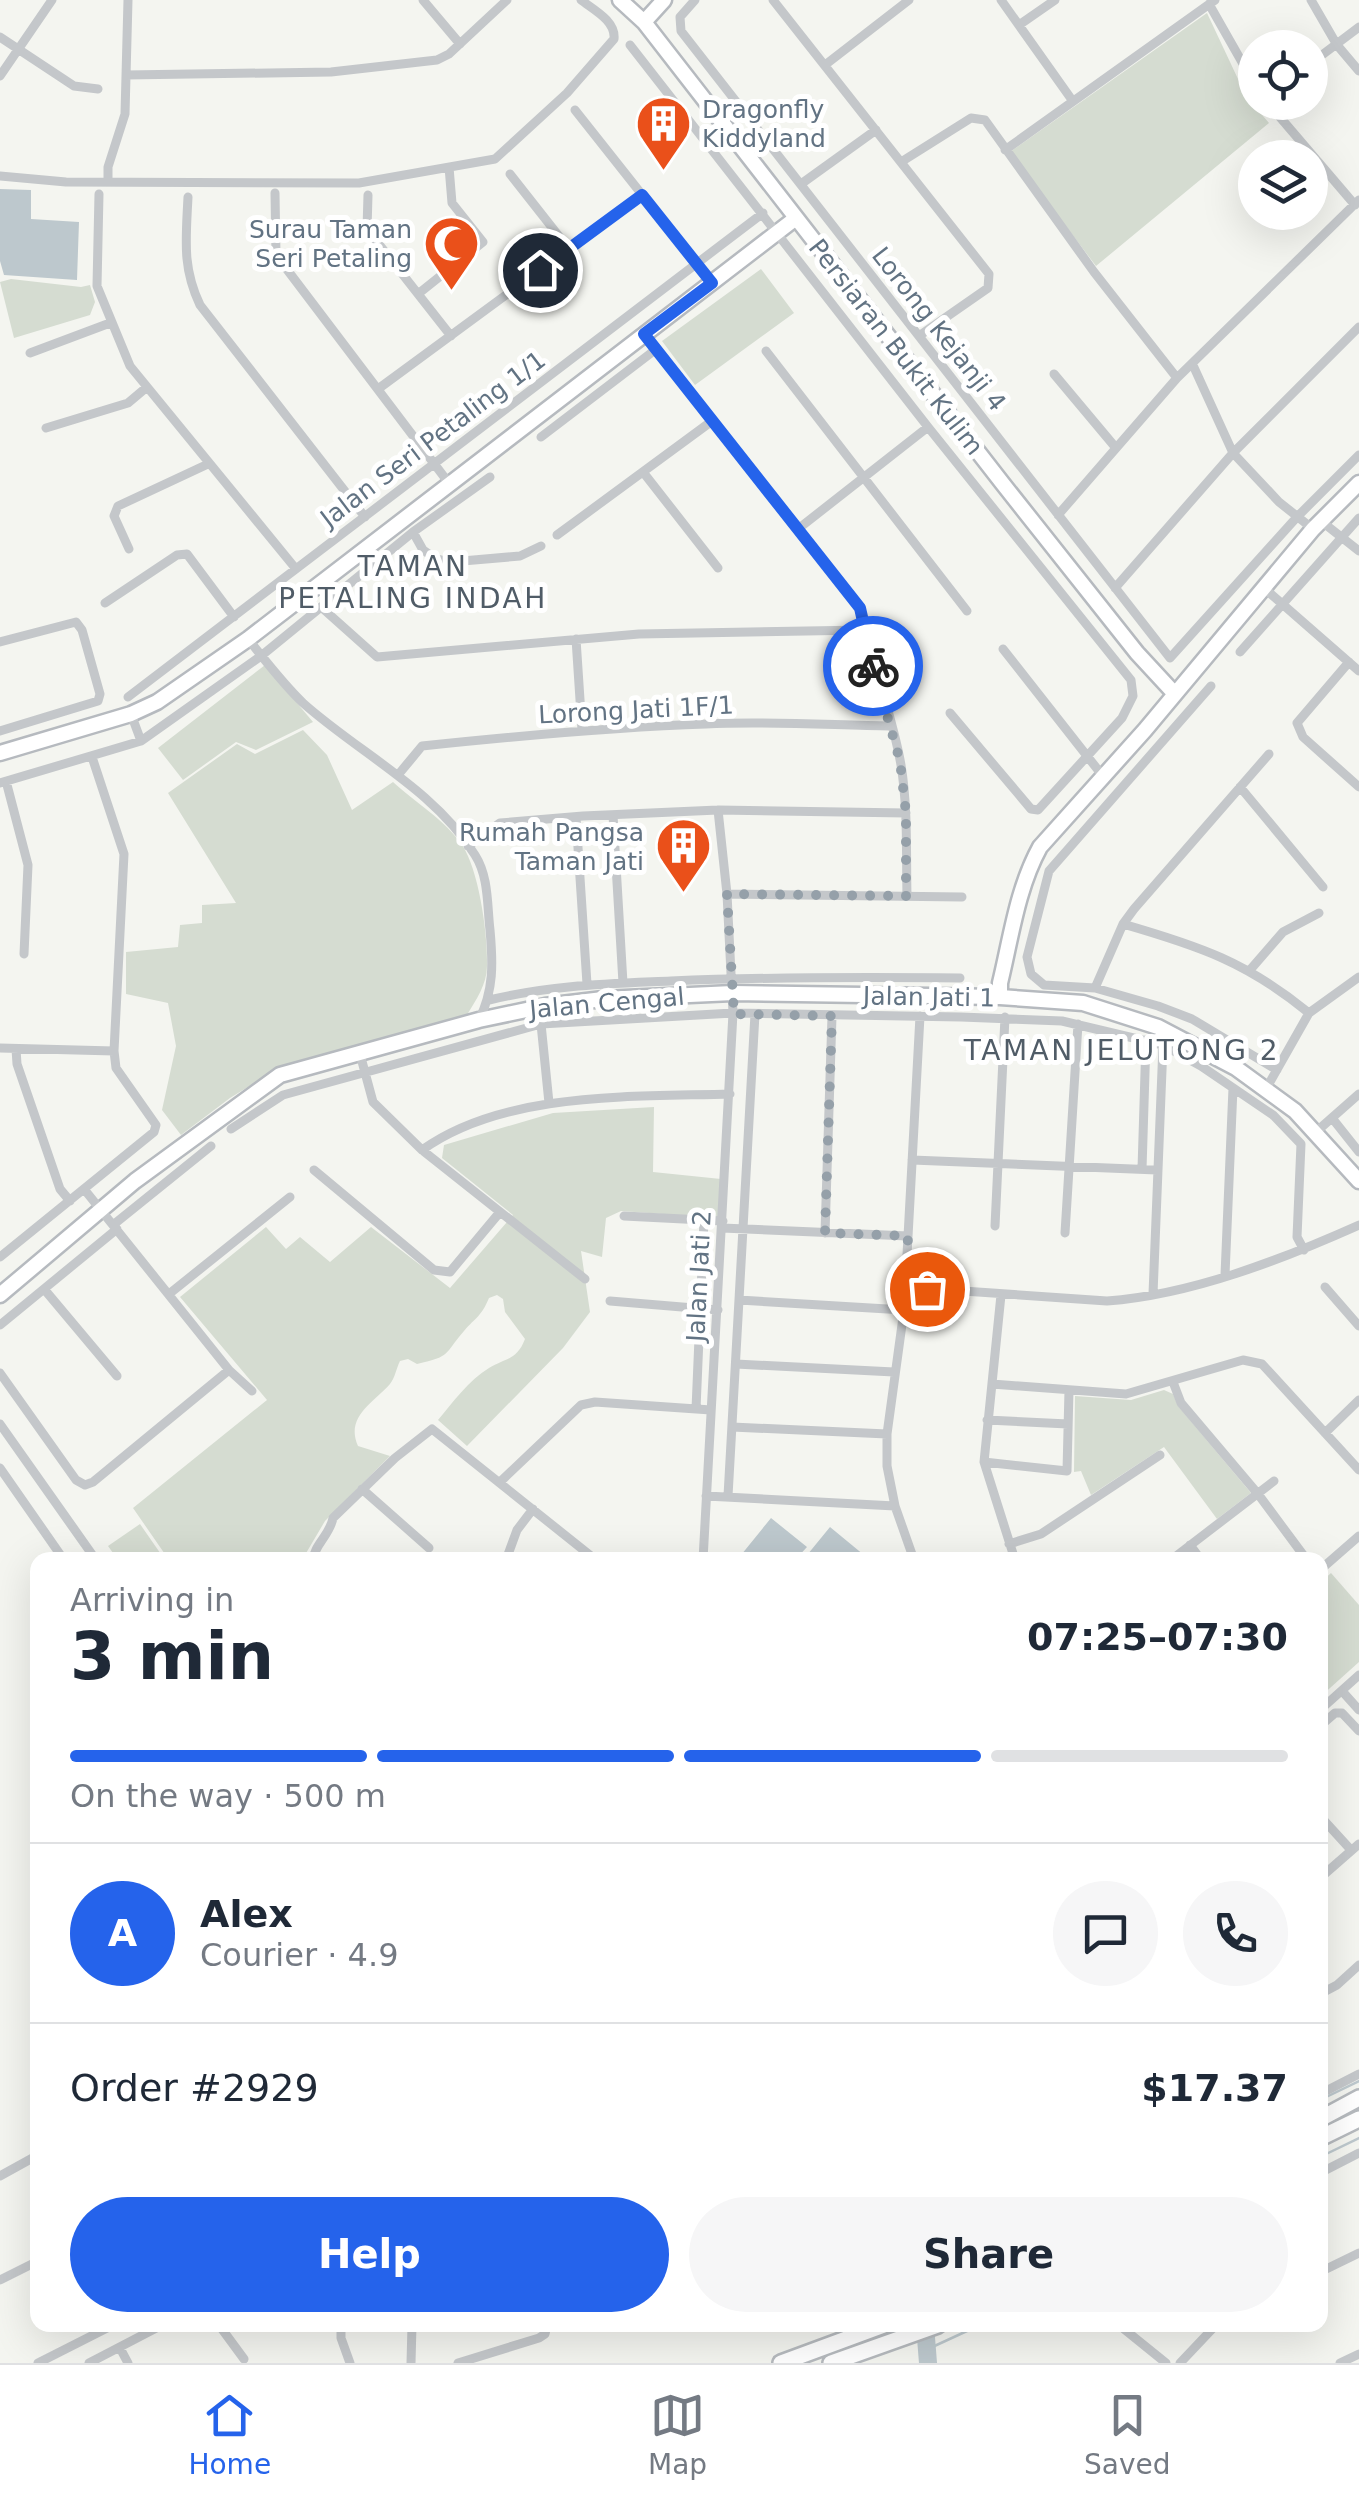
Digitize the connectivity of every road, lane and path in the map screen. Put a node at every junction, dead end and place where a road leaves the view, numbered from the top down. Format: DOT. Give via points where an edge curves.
graph roads {
  1 [pos="52,0"];
  2 [pos="128,0"];
  3 [pos="423,0"];
  4 [pos="507,0"];
  5 [pos="581,0"];
  6 [pos="620,0"];
  7 [pos="664,0"];
  8 [pos="695,0"];
  9 [pos="773,0"];
  10 [pos="909,0"];
  11 [pos="1001,0"];
  12 [pos="1055,0"];
  13 [pos="1311,0"];
  14 [pos="1212,2"];
  15 [pos="644,22"];
  16 [pos="1019,25"];
  17 [pos="1359,27"];
  18 [pos="0,37"];
  19 [pos="460,44"];
  20 [pos="630,44"];
  21 [pos="1337,45"];
  22 [pos="18,50"];
  23 [pos="1328,51"];
  24 [pos="1238,52"];
  25 [pos="825,66"];
  26 [pos="1359,71"];
  27 [pos="126,75"];
  28 [pos="0,76"];
  29 [pos="98,88"];
  30 [pos="1072,100"];
  31 [pos="575,110"];
  32 [pos="1284,120"];
  33 [pos="876,130"];
  34 [pos="1005,150"];
  35 [pos="901,162"];
  36 [pos="449,167"];
  37 [pos="510,174"];
  38 [pos="0,176"];
  39 [pos="108,182"];
  40 [pos="801,184"];
  41 [pos="275,193"];
  42 [pos="98,194"];
  43 [pos="368,195"];
  44 [pos="642,195"];
  45 [pos="188,198"];
  46 [pos="1357,203"];
  47 [pos="763,213"];
  48 [pos="796,218"];
  49 [pos="779,232"];
  50 [pos="569,249"];
  51 [pos="697,264"];
  52 [pos="712,283"];
  53 [pos="418,294"];
  54 [pos="110,323"];
  55 [pos="1359,327"];
  56 [pos="644,334"];
  57 [pos="451,336"];
  58 [pos="919,336"];
  59 [pos="926,346"];
  60 [pos="655,350"];
  61 [pos="766,351"];
  62 [pos="30,353"];
  63 [pos="908,360"];
  64 [pos="1192,363"];
  65 [pos="1054,374"];
  66 [pos="1177,378"];
  67 [pos="146,387"];
  68 [pos="378,389"];
  69 [pos="712,422"];
  70 [pos="928,427"];
  71 [pos="46,428"];
  72 [pos="541,437"];
  73 [pos="1116,448"];
  74 [pos="1234,453"];
  75 [pos="1359,455"];
  76 [pos="208,464"];
  77 [pos="434,464"];
  78 [pos="642,472"];
  79 [pos="490,476"];
  80 [pos="864,476"];
  81 [pos="448,482"];
  82 [pos="1359,484"];
  83 [pos="1058,515"];
  84 [pos="365,516"];
  85 [pos="1298,517"];
  86 [pos="1359,518"];
  87 [pos="1317,525"];
  88 [pos="798,529"];
  89 [pos="413,532"];
  90 [pos="557,535"];
  91 [pos="1341,536"];
  92 [pos="541,546"];
  93 [pos="129,549"];
  94 [pos="1359,551"];
  95 [pos="718,568"];
  96 [pos="296,570"];
  97 [pos="1115,588"];
  98 [pos="1264,588"];
  99 [pos="1284,603"];
  100 [pos="105,604"];
  101 [pos="321,608"];
  102 [pos="967,611"];
  103 [pos="234,616"];
  104 [pos="864,630"];
  105 [pos="248,639"];
  106 [pos="576,639"];
  107 [pos="0,642"];
  108 [pos="1003,649"];
  109 [pos="1240,652"];
  110 [pos="261,656"];
  111 [pos="1349,662"];
  112 [pos="1359,671"];
  113 [pos="1211,686"];
  114 [pos="1174,693"];
  115 [pos="128,698"];
  116 [pos="950,712"];
  117 [pos="131,714"];
  118 [pos="890,726"];
  119 [pos="582,730"];
  120 [pos="1144,730"];
  121 [pos="0,731"];
  122 [pos="141,741"];
  123 [pos="1160,744"];
  124 [pos="0,753"];
  125 [pos="1269,754"];
  126 [pos="1088,756"];
  127 [pos="92,758"];
  128 [pos="1102,774"];
  129 [pos="398,776"];
  130 [pos="3,782"];
  131 [pos="1359,786"];
  132 [pos="1240,787"];
  133 [pos="718,810"];
  134 [pos="906,813"];
  135 [pos="613,815"];
  136 [pos="576,817"];
  137 [pos="468,846"];
  138 [pos="1323,887"];
  139 [pos="727,894"];
  140 [pos="906,896"];
  141 [pos="962,897"];
  142 [pos="1319,913"];
  143 [pos="1122,924"];
  144 [pos="24,954"];
  145 [pos="1250,970"];
  146 [pos="1359,977"];
  147 [pos="960,978"];
  148 [pos="623,983"];
  149 [pos="586,984"];
  150 [pos="732,986"];
  151 [pos="1094,988"];
  152 [pos="1000,996"];
  153 [pos="489,1000"];
  154 [pos="1309,1013"];
  155 [pos="734,1014"];
  156 [pos="755,1014"];
  157 [pos="832,1016"];
  158 [pos="920,1016"];
  159 [pos="1005,1017"];
  160 [pos="479,1020"];
  161 [pos="542,1024"];
  162 [pos="1078,1024"];
  163 [pos="1156,1039"];
  164 [pos="0,1048"];
  165 [pos="16,1049"];
  166 [pos="114,1051"];
  167 [pos="360,1054"];
  168 [pos="1277,1070"];
  169 [pos="366,1073"];
  170 [pos="1233,1088"];
  171 [pos="1266,1089"];
  172 [pos="730,1094"];
  173 [pos="1359,1094"];
  174 [pos="549,1103"];
  175 [pos="1332,1118"];
  176 [pos="232,1129"];
  177 [pos="1317,1131"];
  178 [pos="211,1146"];
  179 [pos="422,1150"];
  180 [pos="1359,1152"];
  181 [pos="912,1160"];
  182 [pos="1000,1162"];
  183 [pos="1070,1166"];
  184 [pos="314,1170"];
  185 [pos="1142,1170"];
  186 [pos="1158,1170"];
  187 [pos="1359,1181"];
  188 [pos="84,1189"];
  189 [pos="290,1196"];
  190 [pos="70,1201"];
  191 [pos="102,1209"];
  192 [pos="500,1212"];
  193 [pos="624,1216"];
  194 [pos="704,1220"];
  195 [pos="722,1224"];
  196 [pos="1359,1224"];
  197 [pos="995,1226"];
  198 [pos="115,1227"];
  199 [pos="743,1228"];
  200 [pos="1066,1232"];
  201 [pos="825,1233"];
  202 [pos="908,1236"];
  203 [pos="1304,1250"];
  204 [pos="0,1257"];
  205 [pos="1226,1275"];
  206 [pos="585,1279"];
  207 [pos="1325,1286"];
  208 [pos="906,1287"];
  209 [pos="44,1289"];
  210 [pos="169,1294"];
  211 [pos="1153,1294"];
  212 [pos="0,1295"];
  213 [pos="1001,1296"];
  214 [pos="739,1300"];
  215 [pos="610,1301"];
  216 [pos="702,1310"];
  217 [pos="718,1310"];
  218 [pos="904,1310"];
  219 [pos="0,1325"];
  220 [pos="1359,1326"];
  221 [pos="736,1364"];
  222 [pos="230,1370"];
  223 [pos="894,1372"];
  224 [pos="0,1373"];
  225 [pos="116,1376"];
  226 [pos="1173,1382"];
  227 [pos="992,1384"];
  228 [pos="1069,1390"];
  229 [pos="252,1391"];
  230 [pos="1359,1400"];
  231 [pos="696,1409"];
  232 [pos="711,1410"];
  233 [pos="987,1420"];
  234 [pos="0,1424"];
  235 [pos="1068,1424"];
  236 [pos="732,1427"];
  237 [pos="1325,1432"];
  238 [pos="886,1434"];
  239 [pos="1160,1455"];
  240 [pos="984,1462"];
  241 [pos="0,1468"];
  242 [pos="1359,1470"];
  243 [pos="500,1482"];
  244 [pos="1274,1482"];
  245 [pos="362,1489"];
  246 [pos="1258,1494"];
  247 [pos="706,1496"];
  248 [pos="728,1496"];
  249 [pos="894,1506"];
  250 [pos="533,1509"];
  251 [pos="1359,1536"];
  252 [pos="1009,1544"];
  253 [pos="1190,1545"];
  254 [pos="429,1548"];
  255 [pos="58,1552"];
  256 [pos="90,1552"];
  257 [pos="315,1552"];
  258 [pos="509,1552"];
  259 [pos="586,1552"];
  260 [pos="703,1552"];
  261 [pos="911,1552"];
  262 [pos="1012,1552"];
  263 [pos="1181,1552"];
  264 [pos="1195,1552"];
  265 [pos="1301,1552"];
  266 [pos="1328,1563"];
  267 [pos="1359,1675"];
  268 [pos="1342,1691"];
  269 [pos="1328,1703"];
  270 [pos="1359,1710"];
  271 [pos="1328,1719"];
  272 [pos="1359,1731"];
  273 [pos="1328,1823"];
  274 [pos="1355,1847"];
  275 [pos="1328,1871"];
  276 [pos="1359,1965"];
  277 [pos="1328,1990"];
  278 [pos="1359,2074"];
  279 [pos="1328,2090"];
  280 [pos="1359,2098"];
  281 [pos="1328,2115"];
  282 [pos="1359,2118"];
  283 [pos="1328,2134"];
  284 [pos="1359,2153"];
  285 [pos="30,2159"];
  286 [pos="1328,2168"];
  287 [pos="0,2176"];
  288 [pos="1359,2253"];
  289 [pos="30,2265"];
  290 [pos="1328,2268"];
  291 [pos="0,2280"];
  292 [pos="99,2332"];
  293 [pos="148,2332"];
  294 [pos="224,2332"];
  295 [pos="341,2332"];
  296 [pos="412,2332"];
  297 [pos="545,2332"];
  298 [pos="865,2332"];
  299 [pos="919,2332"];
  300 [pos="1128,2332"];
  301 [pos="1209,2332"];
  302 [pos="120,2348"];
  303 [pos="1359,2354"];
  304 [pos="244,2360"];
  305 [pos="38,2363"];
  306 [pos="89,2363"];
  307 [pos="128,2363"];
  308 [pos="350,2363"];
  309 [pos="411,2363"];
  310 [pos="458,2363"];
  311 [pos="781,2363"];
  312 [pos="831,2363"];
  313 [pos="1166,2363"];
  314 [pos="1180,2363"];
  315 [pos="1340,2363"];
  1 -- 22 [label="street"];
  2 -- 27 [label="street"];
  3 -- 19 [label="street"];
  4 -- 19 [label="street"];
  5 -- 36 [label="street" via="611,24 614,38 567,94 496,159"];
  6 -- 15 [label="street, Persiaran Bukit Kulim"];
  7 -- 15 [label="street"];
  8 -- 40 [label="street, Lorong Kejanji 4" via="680,17 681,32"];
  9 -- 25 [label="street"];
  10 -- 25 [label="street"];
  11 -- 16 [label="street"];
  12 -- 16 [label="street"];
  13 -- 21 [label="street"];
  14 -- 24 [label="street"];
  14 -- 30 [label="street"];
  15 -- 48 [label="street, Persiaran Bukit Kulim"];
  16 -- 30 [label="street"];
  17 -- 21 [label="street"];
  18 -- 22 [label="street"];
  19 -- 27 [label="street" via="437,60 331,72"];
  20 -- 47 [label="street"];
  21 -- 23 [label="street"];
  21 -- 26 [label="street"];
  22 -- 28 [label="street"];
  22 -- 29 [label="street" via="74,86"];
  25 -- 33 [label="street"];
  27 -- 39 [label="street" via="125,114"];
  30 -- 34 [label="street"];
  31 -- 44 [label="street"];
  32 -- 46 [label="street"];
  33 -- 35 [label="street"];
  33 -- 40 [label="street"];
  34 -- 35 [label="street" via="985,120 971,118"];
  34 -- 66 [label="street"];
  35 -- 58 [label="street" via="990,274 990,285"];
  36 -- 39 [label="street" via="359,183"];
  36 -- 53 [label="street" via="452,203 484,242"];
  37 -- 50 [label="street"];
  38 -- 39 [label="street"];
  40 -- 58 [label="street, Lorong Kejanji 4"];
  41 -- 68 [label="street" via="276,255"];
  42 -- 54 [label="street" via="97,286"];
  43 -- 53 [label="street" via="367,229"];
  44 -- 50 [label="street"];
  44 -- 51 [label="street"];
  45 -- 84 [label="street" via="185,256 200,306"];
  46 -- 64 [label="street"];
  47 -- 49 [label="street"];
  47 -- 51 [label="street, Jalan Seri Petaling 1/1"];
  48 -- 49 [label="street"];
  48 -- 63 [label="street, Persiaran Bukit Kulim"];
  49 -- 52 [label="street"];
  49 -- 70 [label="street"];
  50 -- 57 [label="street"];
  51 -- 52 [label="street"];
  51 -- 77 [label="street, Jalan Seri Petaling 1/1"];
  52 -- 56 [label="street"];
  53 -- 57 [label="street"];
  54 -- 62 [label="street"];
  54 -- 67 [label="street"];
  55 -- 74 [label="street"];
  56 -- 60 [label="street"];
  56 -- 81 [label="street"];
  57 -- 68 [label="street"];
  58 -- 59 [label="street, Lorong Kejanji 4"];
  59 -- 63 [label="street"];
  59 -- 83 [label="street, Lorong Kejanji 4"];
  60 -- 69 [label="street"];
  60 -- 72 [label="street"];
  61 -- 80 [label="street"];
  63 -- 114 [label="street, Persiaran Bukit Kulim"];
  64 -- 66 [label="street"];
  64 -- 74 [label="street"];
  65 -- 73 [label="street"];
  66 -- 73 [label="street"];
  67 -- 71 [label="street" via="128,404"];
  67 -- 76 [label="street"];
  68 -- 77 [label="street"];
  69 -- 78 [label="street"];
  69 -- 88 [label="street"];
  70 -- 80 [label="street"];
  70 -- 126 [label="street" via="1131,680 1133,696 1122,718"];
  73 -- 83 [label="street"];
  74 -- 85 [label="street"];
  74 -- 97 [label="street"];
  75 -- 85 [label="street"];
  76 -- 93 [label="street" via="118,506 114,516"];
  76 -- 96 [label="street"];
  77 -- 81 [label="street"];
  77 -- 84 [label="street, Jalan Seri Petaling 1/1"];
  78 -- 90 [label="street"];
  78 -- 95 [label="street"];
  79 -- 89 [label="street"];
  80 -- 88 [label="street"];
  80 -- 102 [label="street"];
  81 -- 105 [label="street"];
  82 -- 87 [label="street"];
  83 -- 97 [label="street, Lorong Kejanji 4"];
  84 -- 96 [label="street, Jalan Seri Petaling 1/1"];
  85 -- 87 [label="street"];
  85 -- 97 [label="street, Lorong Kejanji 4" via="1170,658"];
  86 -- 91 [label="street"];
  87 -- 91 [label="street"];
  87 -- 98 [label="street"];
  88 -- 104 [label="street" via="860,608"];
  89 -- 92 [label="street" via="422,550 451,562 520,556"];
  89 -- 101 [label="street"];
  91 -- 94 [label="street"];
  91 -- 99 [label="street"];
  96 -- 103 [label="street, Jalan Seri Petaling 1/1"];
  98 -- 99 [label="street"];
  98 -- 114 [label="street"];
  99 -- 109 [label="street"];
  99 -- 111 [label="street"];
  100 -- 103 [label="street" via="187,554"];
  101 -- 106 [label="street" via="378,657"];
  101 -- 110 [label="street"];
  103 -- 115 [label="street, Jalan Seri Petaling 1/1"];
  104 -- 106 [label="street"];
  104 -- 118 [label="street"];
  105 -- 110 [label="street"];
  105 -- 117 [label="street"];
  106 -- 119 [label="street"];
  107 -- 121 [label="street" via="76,622 100,698"];
  108 -- 126 [label="street"];
  110 -- 122 [label="street"];
  110 -- 129 [label="street" via="301,701"];
  111 -- 112 [label="street"];
  111 -- 131 [label="street" via="1298,723 1303,737"];
  113 -- 123 [label="street"];
  114 -- 120 [label="street"];
  116 -- 126 [label="street" via="1031,809 1038,810"];
  117 -- 122 [label="street"];
  117 -- 124 [label="street"];
  118 -- 119 [label="street, Lorong Jati 1F/1" via="710,723"];
  118 -- 134 [label="street"];
  119 -- 129 [label="street, Lorong Jati 1F/1" via="422,746"];
  120 -- 123 [label="street"];
  120 -- 128 [label="street"];
  122 -- 127 [label="street"];
  123 -- 151 [label="street" via="1050,870 1027,957 1032,974 1044,985"];
  125 -- 132 [label="street"];
  126 -- 128 [label="street"];
  127 -- 130 [label="street"];
  127 -- 166 [label="street" via="124,854"];
  128 -- 152 [label="street" via="1030,866"];
  129 -- 137 [label="street"];
  130 -- 144 [label="street" via="28,865"];
  132 -- 138 [label="street"];
  132 -- 143 [label="street"];
  133 -- 134 [label="street"];
  133 -- 135 [label="street"];
  133 -- 139 [label="street, Jalan Jati 2"];
  134 -- 140 [label="street"];
  135 -- 136 [label="street"];
  135 -- 148 [label="street"];
  136 -- 137 [label="street" via="500,823"];
  136 -- 149 [label="street"];
  137 -- 153 [label="street" via="485,876 493,968"];
  139 -- 140 [label="street"];
  139 -- 150 [label="street, Jalan Jati 2"];
  140 -- 141 [label="street"];
  142 -- 145 [label="street" via="1282,932"];
  143 -- 145 [label="street"];
  143 -- 151 [label="street"];
  145 -- 154 [label="street"];
  146 -- 154 [label="street"];
  147 -- 150 [label="street"];
  148 -- 149 [label="street"];
  148 -- 150 [label="street"];
  149 -- 153 [label="street"];
  150 -- 152 [label="street, Jalan Cengal"];
  150 -- 155 [label="street, Jalan Jati 2"];
  150 -- 160 [label="street, Jalan Cengal" via="545,1006"];
  151 -- 168 [label="street" via="1192,1019"];
  152 -- 163 [label="street, Jalan Cengal" via="1083,1003"];
  153 -- 160 [label="street"];
  154 -- 168 [label="street"];
  155 -- 156 [label="street, Jalan Jati 1"];
  155 -- 161 [label="street, Jalan Jati 1"];
  155 -- 172 [label="street, Jalan Jati 2"];
  156 -- 157 [label="street, Jalan Jati 1"];
  156 -- 199 [label="street"];
  157 -- 158 [label="street, Jalan Jati 1"];
  157 -- 201 [label="street"];
  158 -- 159 [label="street, Jalan Jati 1"];
  158 -- 181 [label="street"];
  159 -- 162 [label="street, Jalan Jati 1"];
  159 -- 182 [label="street"];
  160 -- 167 [label="street, Jalan Cengal"];
  161 -- 169 [label="street, Jalan Jati 1"];
  161 -- 174 [label="street"];
  162 -- 163 [label="street, Jalan Jati 1"];
  162 -- 183 [label="street"];
  163 -- 170 [label="street, Jalan Jati 1"];
  163 -- 171 [label="street, Jalan Cengal" via="1214,1054"];
  163 -- 185 [label="street"];
  163 -- 186 [label="street"];
  164 -- 165 [label="street"];
  165 -- 166 [label="street"];
  165 -- 190 [label="street" via="60,1189"];
  166 -- 188 [label="street" via="116,1068 156,1126"];
  167 -- 169 [label="street"];
  167 -- 191 [label="street, Jalan Cengal" via="263,1085"];
  168 -- 171 [label="street"];
  169 -- 176 [label="street, Jalan Jati 1" via="284,1095"];
  169 -- 179 [label="street" via="373,1102"];
  170 -- 203 [label="street, Jalan Jati 1" via="1302,1144 1297,1236"];
  170 -- 205 [label="street"];
  171 -- 177 [label="street, Jalan Cengal"];
  172 -- 174 [label="street"];
  172 -- 195 [label="street, Jalan Jati 2"];
  173 -- 175 [label="street"];
  174 -- 179 [label="street" via="458,1128"];
  175 -- 177 [label="street"];
  175 -- 180 [label="street"];
  177 -- 187 [label="street, Jalan Cengal"];
  178 -- 198 [label="street"];
  179 -- 192 [label="street"];
  181 -- 182 [label="street"];
  181 -- 202 [label="street"];
  182 -- 183 [label="street"];
  182 -- 197 [label="street"];
  183 -- 185 [label="street"];
  183 -- 200 [label="street"];
  184 -- 192 [label="street" via="444,1273"];
  185 -- 186 [label="street"];
  186 -- 211 [label="street"];
  188 -- 190 [label="street"];
  188 -- 191 [label="street"];
  189 -- 210 [label="street"];
  190 -- 204 [label="street"];
  191 -- 198 [label="street"];
  191 -- 212 [label="street, Jalan Cengal"];
  192 -- 206 [label="street"];
  193 -- 194 [label="street"];
  194 -- 195 [label="street"];
  194 -- 216 [label="street"];
  195 -- 199 [label="street"];
  195 -- 217 [label="street, Jalan Jati 2"];
  196 -- 203 [label="street"];
  198 -- 209 [label="street"];
  198 -- 210 [label="street"];
  199 -- 201 [label="street"];
  199 -- 214 [label="street"];
  201 -- 202 [label="street"];
  202 -- 208 [label="street"];
  203 -- 205 [label="street"];
  205 -- 211 [label="street"];
  207 -- 220 [label="street"];
  208 -- 213 [label="street"];
  208 -- 218 [label="street"];
  209 -- 219 [label="street"];
  209 -- 225 [label="street"];
  210 -- 222 [label="street"];
  211 -- 213 [label="street" via="1108,1302"];
  213 -- 227 [label="street"];
  214 -- 218 [label="street"];
  214 -- 221 [label="street"];
  215 -- 216 [label="street"];
  216 -- 217 [label="street"];
  216 -- 231 [label="street"];
  217 -- 232 [label="street, Jalan Jati 2"];
  218 -- 223 [label="street"];
  221 -- 223 [label="street"];
  221 -- 236 [label="street"];
  222 -- 224 [label="street" via="85,1484"];
  222 -- 229 [label="street"];
  223 -- 238 [label="street"];
  226 -- 228 [label="street" via="1126,1394"];
  226 -- 237 [label="street" via="1252,1360"];
  226 -- 246 [label="street" via="1181,1403"];
  227 -- 228 [label="street"];
  227 -- 233 [label="street"];
  228 -- 235 [label="street"];
  230 -- 237 [label="street"];
  231 -- 232 [label="street"];
  231 -- 243 [label="street" via="582,1404"];
  232 -- 247 [label="street, Jalan Jati 2"];
  233 -- 235 [label="street"];
  233 -- 240 [label="street"];
  234 -- 256 [label="street"];
  235 -- 240 [label="street" via="1067,1471"];
  236 -- 238 [label="street"];
  236 -- 248 [label="street"];
  237 -- 242 [label="street"];
  238 -- 249 [label="street"];
  239 -- 252 [label="street" via="1052,1528"];
  240 -- 252 [label="street"];
  241 -- 255 [label="street"];
  243 -- 245 [label="street" via="436,1430"];
  243 -- 250 [label="street"];
  244 -- 246 [label="street"];
  245 -- 254 [label="street"];
  245 -- 257 [label="street" via="333,1518"];
  246 -- 253 [label="street"];
  246 -- 265 [label="street"];
  247 -- 248 [label="street"];
  247 -- 260 [label="street, Jalan Jati 2"];
  248 -- 249 [label="street"];
  249 -- 261 [label="street"];
  250 -- 258 [label="street"];
  250 -- 259 [label="street"];
  251 -- 266 [label="street"];
  252 -- 262 [label="street"];
  253 -- 263 [label="street"];
  253 -- 264 [label="street"];
  267 -- 268 [label="street"];
  268 -- 269 [label="street"];
  268 -- 270 [label="street"];
  271 -- 272 [label="street" via="1342,1713"];
  273 -- 274 [label="street"];
  274 -- 275 [label="street"];
  276 -- 277 [label="street"];
  278 -- 279 [label="street"];
  280 -- 281 [label="main road"];
  282 -- 283 [label="main road"];
  284 -- 286 [label="street"];
  285 -- 287 [label="street"];
  288 -- 290 [label="street"];
  289 -- 291 [label="street"];
  292 -- 305 [label="street"];
  293 -- 302 [label="street"];
  294 -- 304 [label="street"];
  295 -- 308 [label="street"];
  296 -- 309 [label="street"];
  297 -- 310 [label="street"];
  298 -- 311 [label="main road"];
  299 -- 312 [label="main road"];
  300 -- 313 [label="street"];
  301 -- 314 [label="street"];
  302 -- 306 [label="street"];
  302 -- 307 [label="street"];
  303 -- 315 [label="street"];
}
